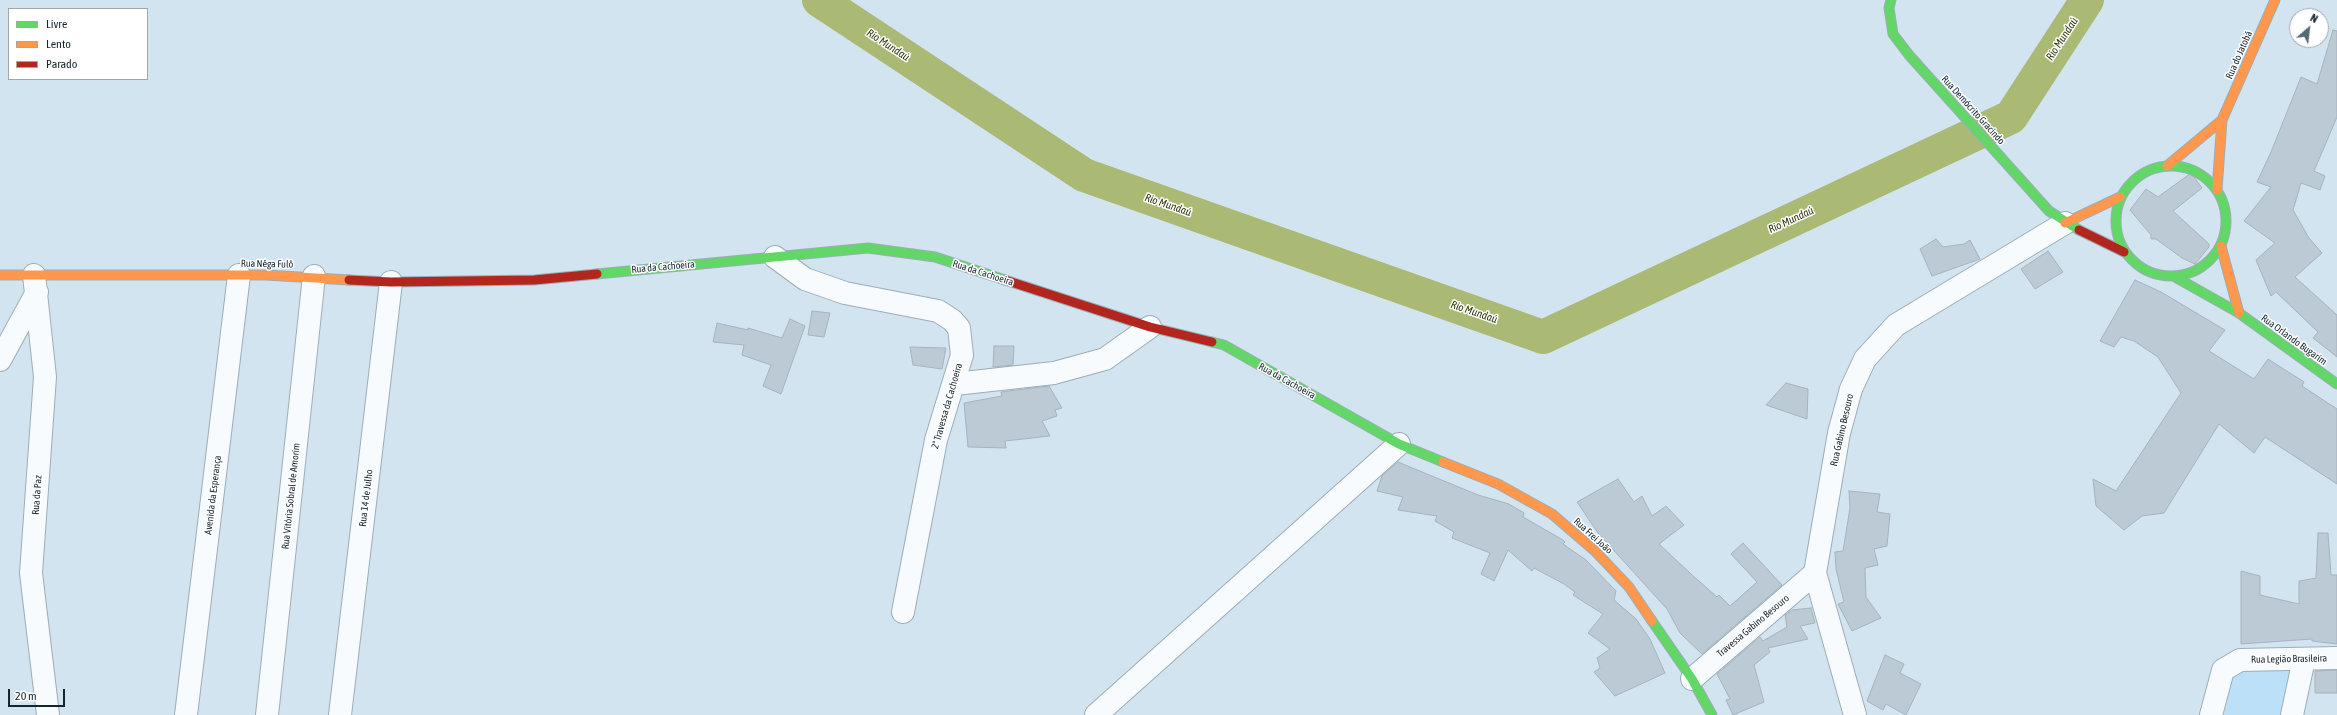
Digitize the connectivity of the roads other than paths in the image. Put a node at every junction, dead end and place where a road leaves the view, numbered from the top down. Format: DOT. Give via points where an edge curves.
graph roads {
  1 [pos="1881,0"];
  2 [pos="2275,0"];
  3 [pos="1890,4"];
  4 [pos="2222,120"];
  5 [pos="2167,166"];
  6 [pos="2217,190"];
  7 [pos="2120,196"];
  8 [pos="2057,217"];
  9 [pos="2221,246"];
  10 [pos="2124,252"];
  11 [pos="775,257"];
  12 [pos="239,274"];
  13 [pos="0,275"];
  14 [pos="314,276"];
  15 [pos="2175,277"];
  16 [pos="534,280"];
  17 [pos="391,282"];
  18 [pos="35,283"];
  19 [pos="2239,313"];
  20 [pos="1150,327"];
  21 [pos="0,360"];
  22 [pos="955,384"];
  23 [pos="2337,384"];
  24 [pos="1399,444"];
  25 [pos="1815,573"];
  26 [pos="903,612"];
  27 [pos="2337,658"];
  28 [pos="2304,659"];
  29 [pos="1692,679"];
  30 [pos="48,715"];
  31 [pos="186,715"];
  32 [pos="267,715"];
  33 [pos="340,715"];
  34 [pos="1096,715"];
  35 [pos="1712,715"];
  36 [pos="1855,715"];
  37 [pos="2211,715"];
  38 [pos="2292,715"];
  1 -- 3 [label="street"];
  2 -- 4 [label="street, Rua do Jatobá"];
  3 -- 8 [label="street, Rua Demócrito Gracindo" via="1893,34 1909,55"];
  4 -- 5 [label="street, Rua do Jatobá"];
  4 -- 6 [label="street, Rua do Jatobá"];
  5 -- 6 [label="street" via="2195,171"];
  5 -- 7 [label="street" via="2139,175"];
  6 -- 9 [label="street" via="2227,217"];
  7 -- 8 [label="street"];
  7 -- 10 [label="street" via="2115,225"];
  8 -- 10 [label="street, Rua Demócrito Gracindo"];
  8 -- 25 [label="street, Rua Gabino Besouro" via="1896,325 1865,359 1851,389 1839,434"];
  9 -- 15 [label="street" via="2202,267"];
  9 -- 19 [label="street"];
  10 -- 15 [label="street" via="2146,271"];
  11 -- 16 [label="street, Rua da Cachoeira"];
  11 -- 20 [label="street, Rua da Cachoeira" via="868,248 935,257"];
  11 -- 22 [label="street, 2ª Travessa da Cachoeira" via="805,279 845,292 938,311 952,320 959,328 962,355"];
  12 -- 14 [label="street, Rua Nêga Fulô"];
  12 -- 18 [label="street, Rua Nêga Fulô"];
  12 -- 31 [label="street, Avenida da Esperança"];
  13 -- 18 [label="street, Rua Nêga Fulô"];
  14 -- 17 [label="street, Rua Nêga Fulô"];
  14 -- 32 [label="street, Rua Vitória Sobral de Amorim"];
  15 -- 19 [label="street, Rua Orlando Bugarim"];
  16 -- 17 [label="street, Rua Nêga Fulô"];
  17 -- 33 [label="street, Rua 14 de Julho"];
  18 -- 21 [label="street"];
  18 -- 30 [label="street, Rua da Paz" via="45,378 31,573"];
  19 -- 23 [label="street, Rua Orlando Bugarim"];
  20 -- 22 [label="street" via="1105,359 1054,373"];
  20 -- 24 [label="street, Rua da Cachoeira" via="1224,345"];
  22 -- 26 [label="street, 2ª Travessa da Cachoeira" via="936,440"];
  24 -- 29 [label="street, Rua Frei João" via="1498,484 1552,514 1595,551 1628,587"];
  24 -- 34 [label="street"];
  25 -- 29 [label="street, Travessa Gabino Besouro"];
  25 -- 36 [label="street, Rua Gabino Besouro"];
  27 -- 28 [label="street, Rua Legião Brasileira"];
  28 -- 37 [label="street, Rua Legião Brasileira" via="2240,660 2223,670"];
  28 -- 38 [label="street"];
  29 -- 35 [label="street, Rua Frei João"];
}
